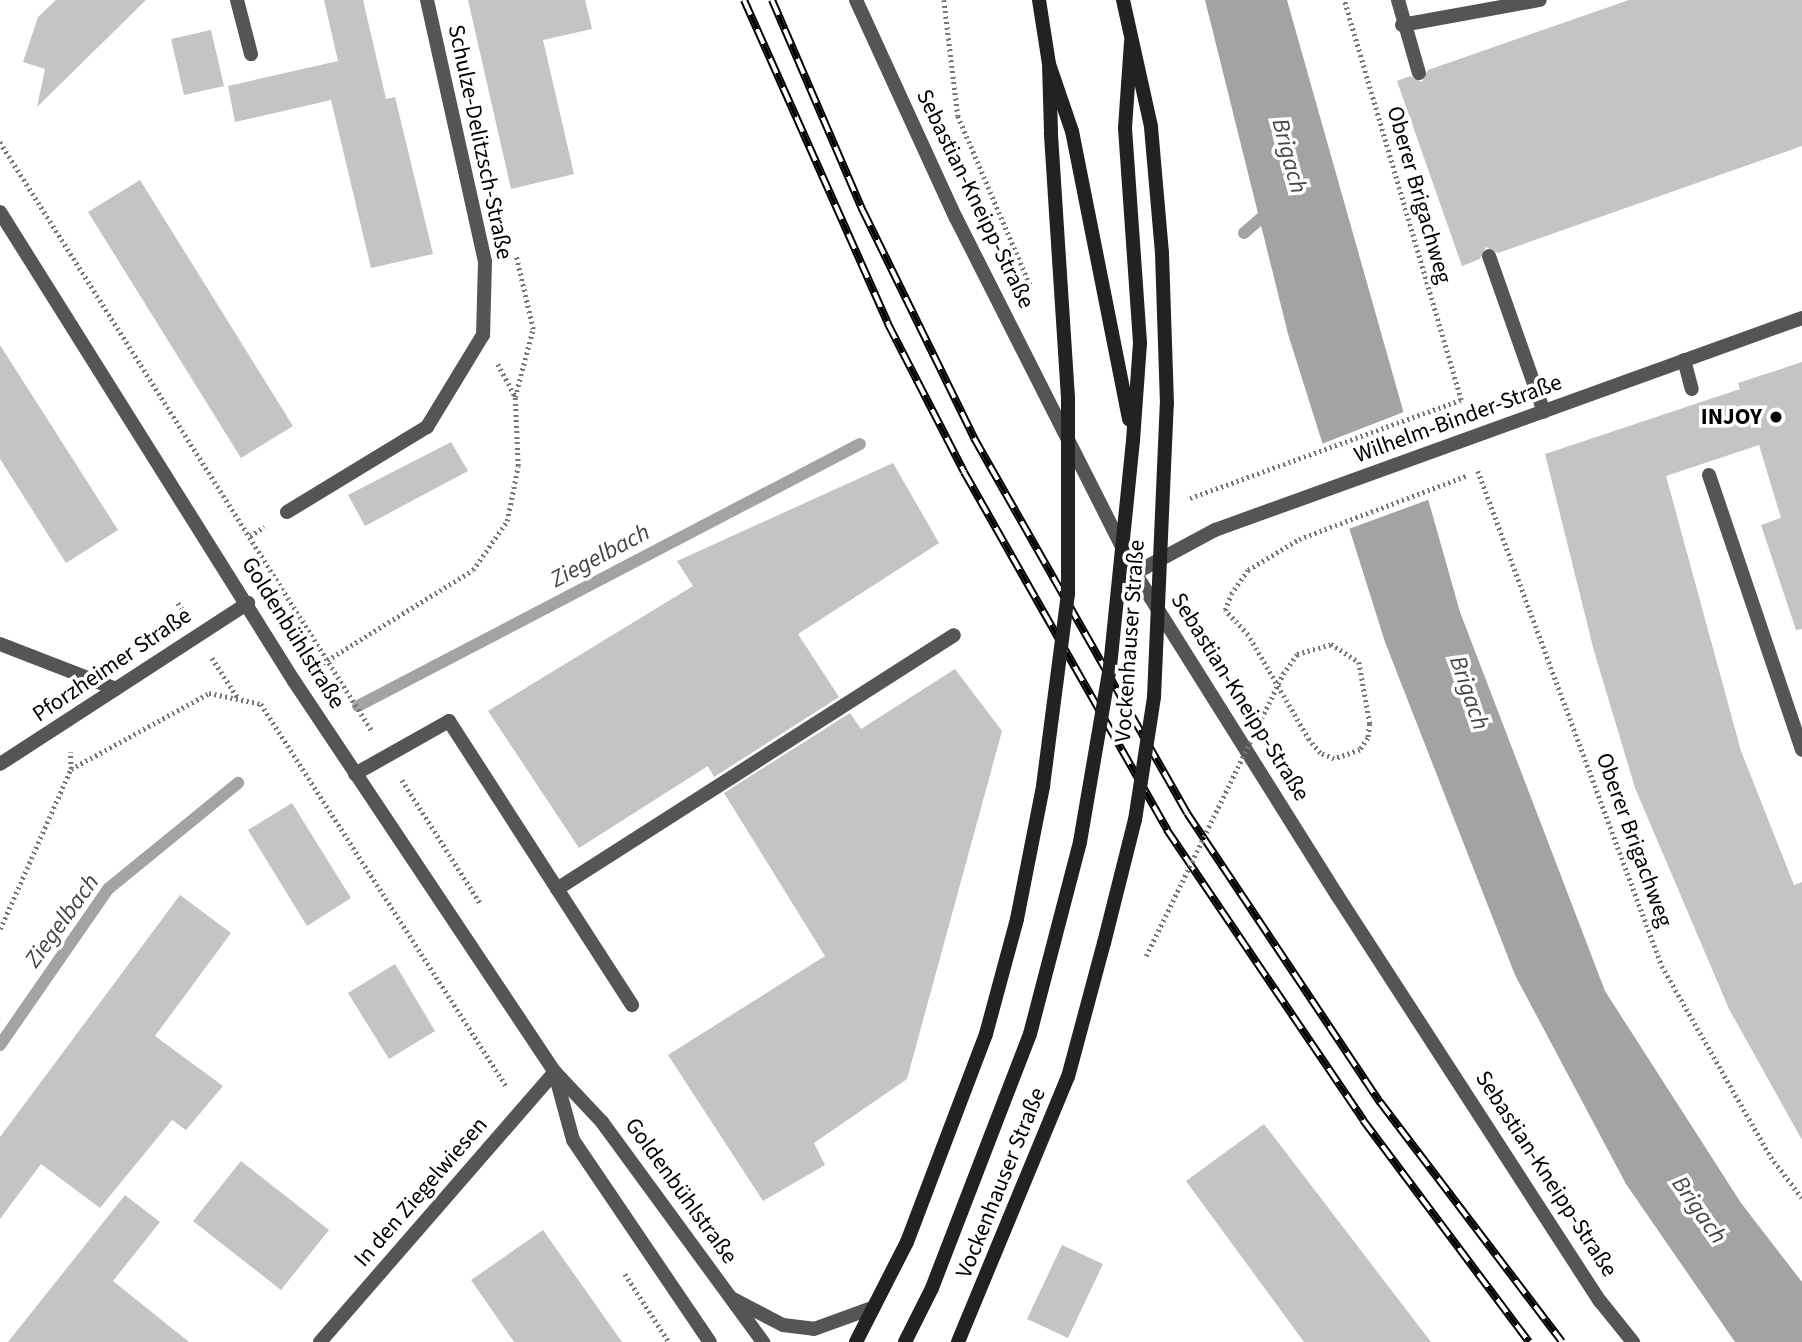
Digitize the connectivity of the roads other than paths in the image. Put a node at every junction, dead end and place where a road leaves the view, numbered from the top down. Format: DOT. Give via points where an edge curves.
graph roads {
  1 [pos="237,0"];
  2 [pos="427,0"];
  3 [pos="856,0"];
  4 [pos="1039,0"];
  5 [pos="1123,0"];
  6 [pos="1398,0"];
  7 [pos="1540,0"];
  8 [pos="1402,24"];
  9 [pos="1131,42"];
  10 [pos="251,54"];
  11 [pos="1049,64"];
  12 [pos="1419,73"];
  13 [pos="0,212"];
  14 [pos="1489,256"];
  15 [pos="1802,318"];
  16 [pos="1684,360"];
  17 [pos="1692,389"];
  18 [pos="1544,412"];
  19 [pos="1133,441"];
  20 [pos="1709,475"];
  21 [pos="287,512"];
  22 [pos="1135,573"];
  23 [pos="248,603"];
  24 [pos="954,635"];
  25 [pos="0,644"];
  26 [pos="116,689"];
  27 [pos="1802,750"];
  28 [pos="0,764"];
  29 [pos="355,774"];
  30 [pos="557,889"];
  31 [pos="632,1005"];
  32 [pos="555,1072"];
  33 [pos="728,1296"];
  34 [pos="872,1308"];
  35 [pos="320,1342"];
  36 [pos="710,1342"];
  37 [pos="764,1342"];
  38 [pos="856,1342"];
  39 [pos="905,1342"];
  40 [pos="958,1342"];
  41 [pos="1633,1342"];
  1 -- 10 [label="street"];
  2 -- 21 [label="street, Schulze-Delitzsch-Straße" via="485,261 483,335 427,427"];
  3 -- 22 [label="street, Sebastian-Kneipp-Straße" via="956,218"];
  4 -- 11 [label="main road, Vockenhauser Straße"];
  5 -- 9 [label="main road, Vockenhauser Straße"];
  6 -- 8 [label="street"];
  7 -- 8 [label="street"];
  8 -- 12 [label="street"];
  9 -- 19 [label="main road, Vockenhauser Straße" via="1125,128 1140,343"];
  9 -- 40 [label="main road, Vockenhauser Straße, bridge" via="1151,126 1162,253 1167,404 1154,697 1135,820 1068,1077"];
  11 -- 19 [label="main road, Vockenhauser Straße" via="1072,131"];
  11 -- 34 [label="main road, Vockenhauser Straße, bridge" via="1068,398 1068,594 1044,786 1017,919 982,1048 907,1242"];
  13 -- 23 [label="street, Goldenbühlstraße"];
  14 -- 18 [label="street"];
  15 -- 16 [label="street, Wilhelm-Binder-Straße"];
  16 -- 17 [label="street"];
  16 -- 18 [label="street, Wilhelm-Binder-Straße"];
  18 -- 22 [label="street, Wilhelm-Binder-Straße" via="1215,530"];
  19 -- 39 [label="main road, Vockenhauser Straße, bridge" via="1110,667 1080,842 1030,1034 932,1287"];
  20 -- 27 [label="street"];
  22 -- 41 [label="street, Sebastian-Kneipp-Straße" via="1337,895 1600,1300"];
  23 -- 26 [label="street, Pforzheimer Straße"];
  23 -- 29 [label="street, Goldenbühlstraße"];
  24 -- 30 [label="street"];
  25 -- 26 [label="street"];
  26 -- 28 [label="street, Pforzheimer Straße"];
  29 -- 30 [label="street" via="449,721"];
  29 -- 32 [label="street, Goldenbühlstraße"];
  30 -- 31 [label="street"];
  32 -- 33 [label="street, Goldenbühlstraße" via="603,1122"];
  32 -- 35 [label="street, In den Ziegelwiesen"];
  32 -- 36 [label="street, Goldenbühlstraße" via="573,1140"];
  33 -- 34 [label="street" via="783,1325 814,1329"];
  33 -- 37 [label="street, Goldenbühlstraße"];
  34 -- 38 [label="main road, Vockenhauser Straße"];
}
